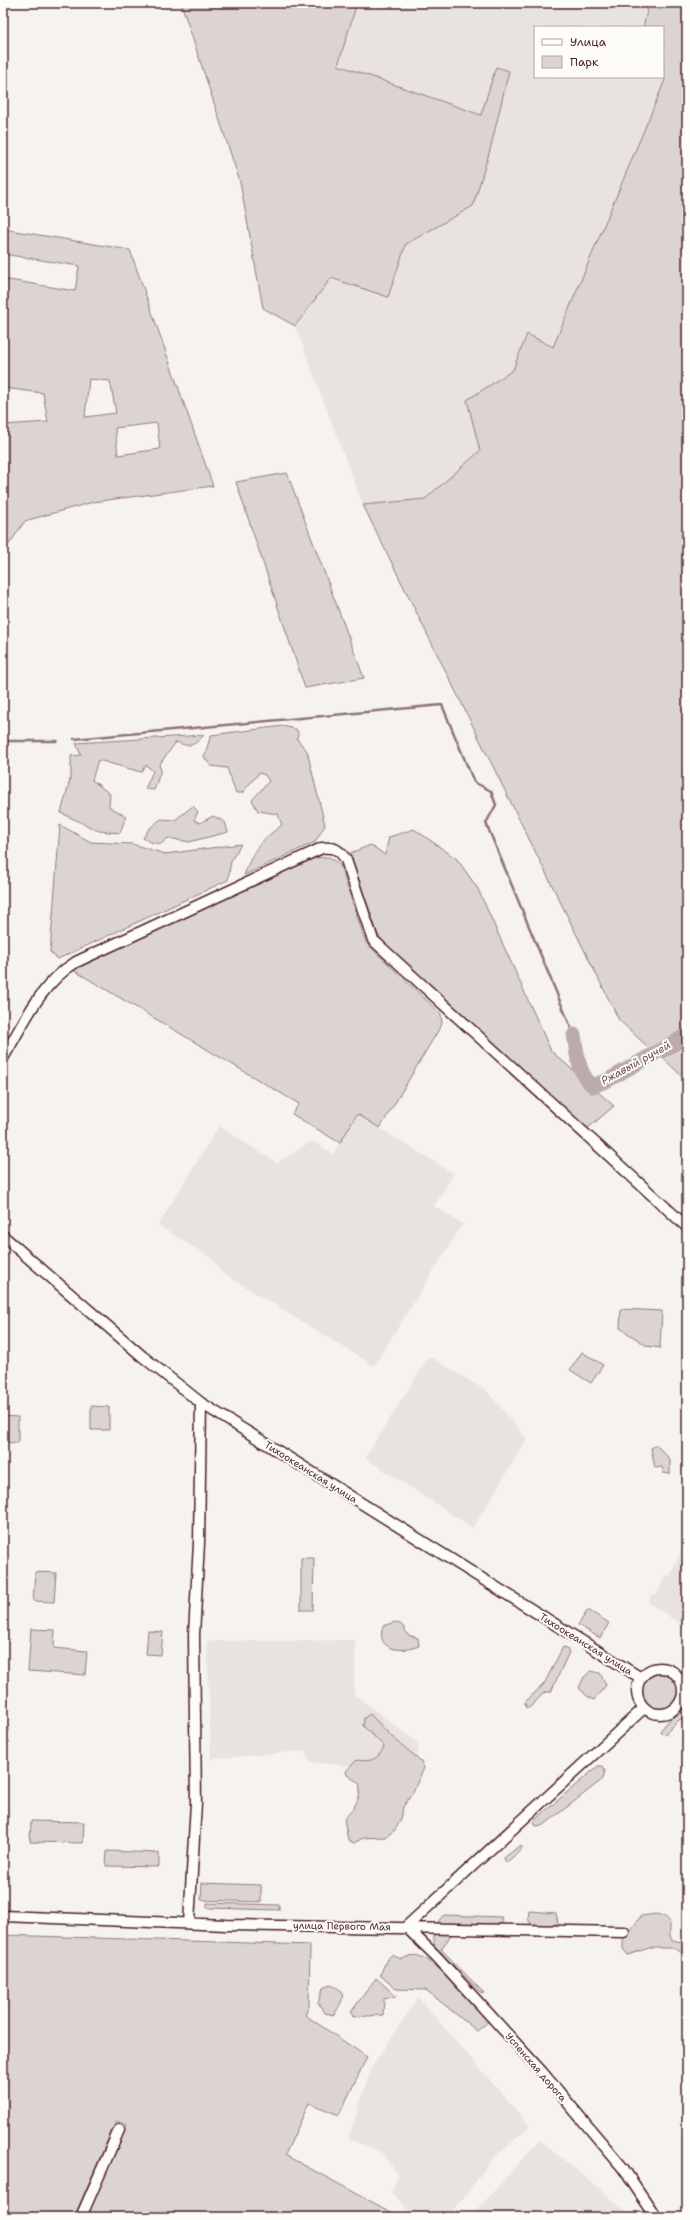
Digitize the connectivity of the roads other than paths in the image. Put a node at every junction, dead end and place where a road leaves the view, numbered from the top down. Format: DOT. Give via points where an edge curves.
graph roads {
  1 [pos="3,1058"];
  2 [pos="687,1227"];
  3 [pos="3,1236"];
  4 [pos="201,1403"];
  5 [pos="641,1678"];
  6 [pos="685,1685"];
  7 [pos="644,1708"];
  8 [pos="3,1916"];
  9 [pos="189,1923"];
  10 [pos="406,1926"];
  11 [pos="624,1932"];
  12 [pos="119,2130"];
  13 [pos="81,2217"];
  14 [pos="656,2217"];
  1 -- 2 [label="street" via="45,987 63,970 315,851 333,847 341,852 346,860 373,940"];
  3 -- 4 [label="street, Тихоокеанская улица" via="142,1356"];
  4 -- 5 [label="street, Тихоокеанская улица"];
  4 -- 9 [label="street" via="199,1543 194,1635 196,1803"];
  5 -- 6 [label="street" via="647,1672 664,1669"];
  5 -- 7 [label="street" via="637,1694"];
  6 -- 7 [label="street" via="681,1701 671,1711 657,1714"];
  7 -- 10 [label="street, улица Первого Мая"];
  8 -- 9 [label="street, улица Первого Мая"];
  9 -- 10 [label="street, улица Первого Мая"];
  10 -- 11 [label="street"];
  10 -- 14 [label="street, Успенская дорога" via="542,2072 623,2168"];
  12 -- 13 [label="street"];
}
